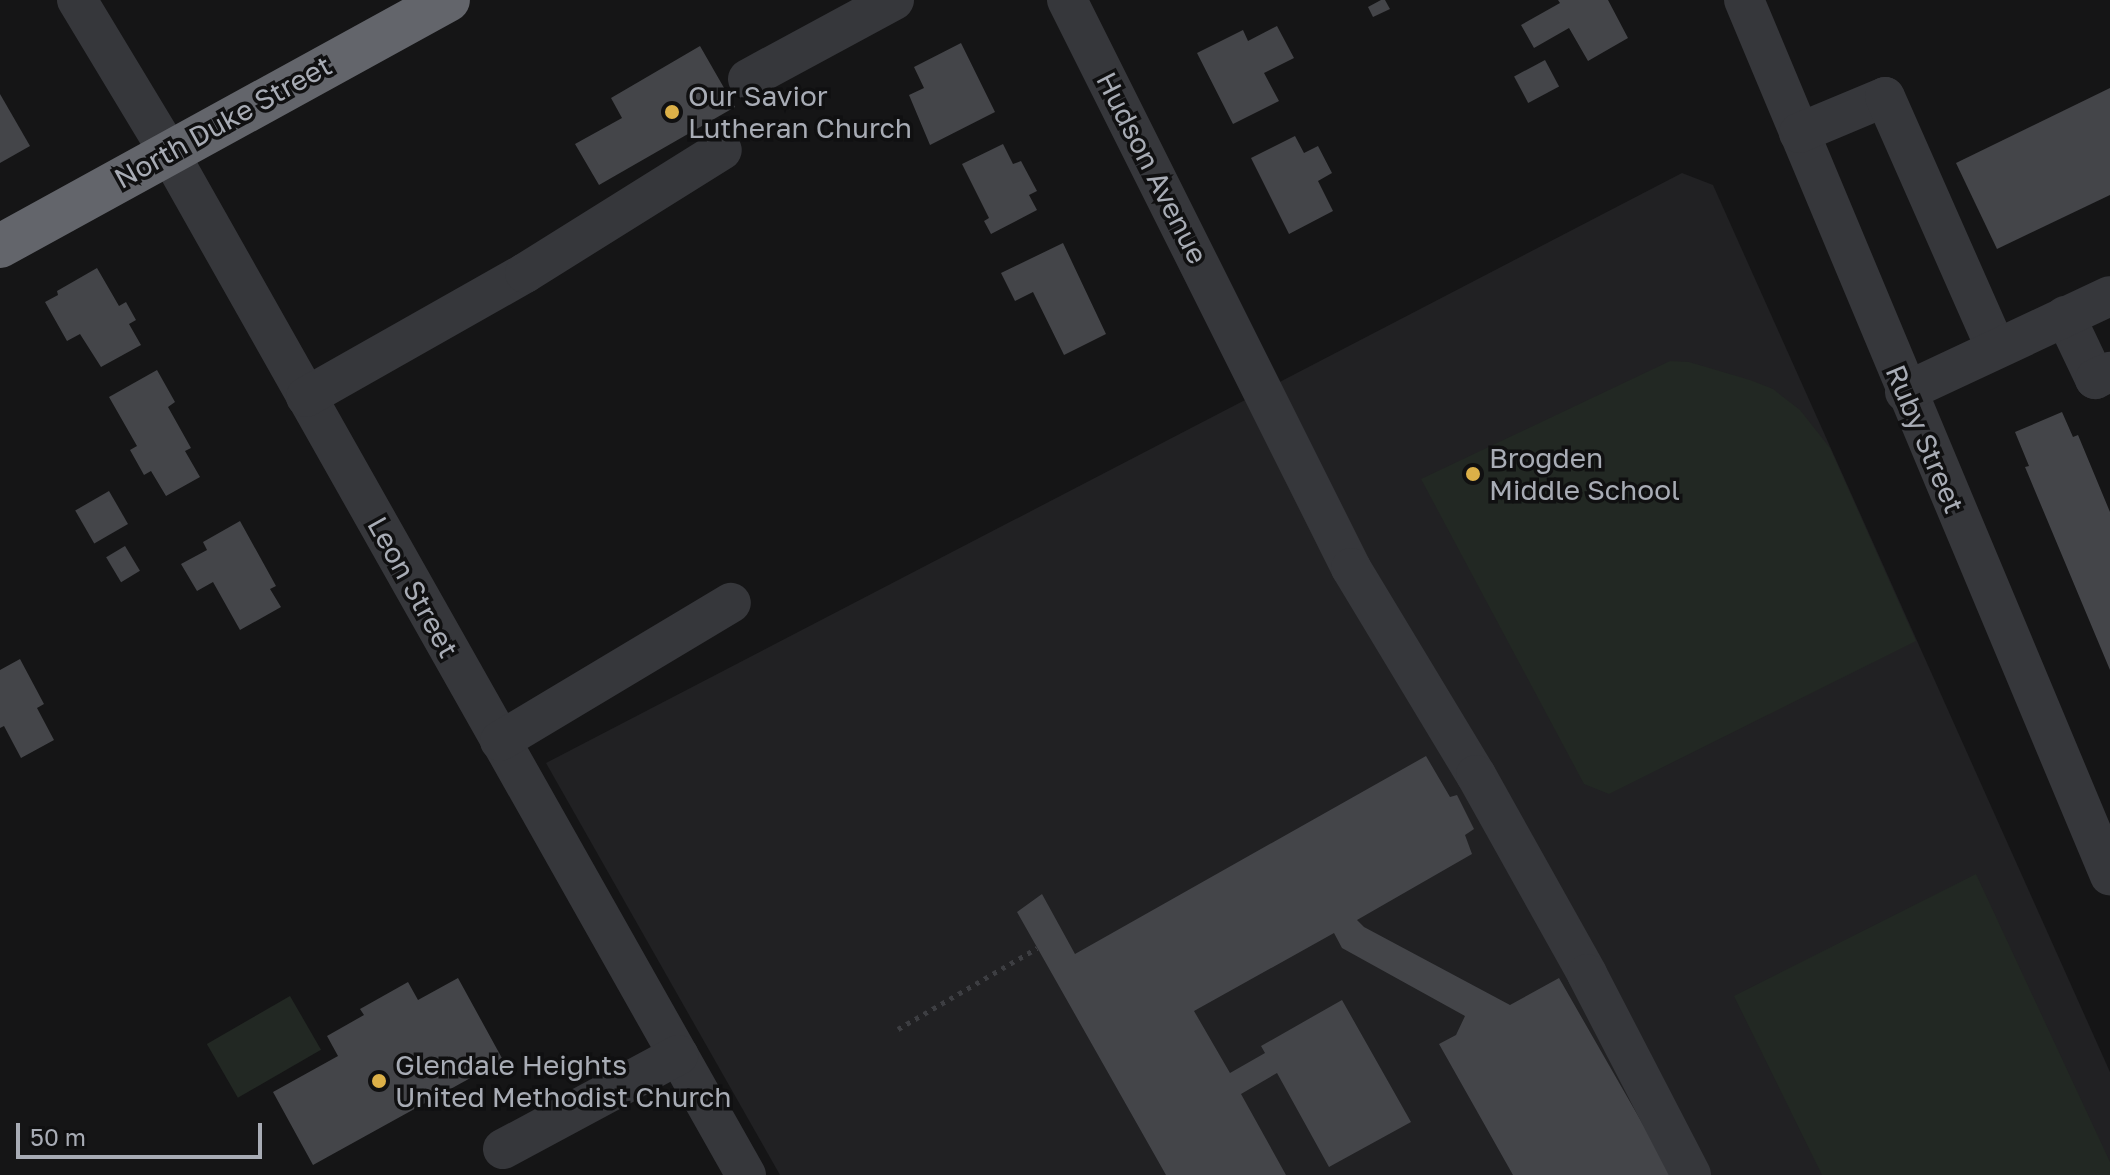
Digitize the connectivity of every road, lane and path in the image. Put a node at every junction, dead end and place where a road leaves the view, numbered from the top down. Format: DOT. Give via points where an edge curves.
graph roads {
  1 [pos="77,0"];
  2 [pos="448,0"];
  3 [pos="894,0"];
  4 [pos="1067,0"];
  5 [pos="1744,0"];
  6 [pos="748,79"];
  7 [pos="1799,133"];
  8 [pos="722,150"];
  9 [pos="168,151"];
  10 [pos="0,246"];
  11 [pos="2110,296"];
  12 [pos="2065,316"];
  13 [pos="1996,349"];
  14 [pos="2110,372"];
  15 [pos="1905,392"];
  16 [pos="306,397"];
  17 [pos="731,603"];
  18 [pos="500,741"];
  19 [pos="2110,877"];
  20 [pos="1037,948"];
  21 [pos="898,1029"];
  22 [pos="678,1055"];
  23 [pos="503,1149"];
  24 [pos="746,1175"];
  25 [pos="1691,1175"];
  1 -- 9 [label="street, Leon Street"];
  2 -- 9 [label="highway, North Duke Street"];
  3 -- 6 [label="street"];
  4 -- 25 [label="street, Hudson Avenue" via="1351,568 1476,775"];
  5 -- 7 [label="street, Ruby Street"];
  7 -- 13 [label="street" via="1885,97"];
  7 -- 15 [label="street, Ruby Street"];
  8 -- 16 [label="street" via="525,273"];
  9 -- 10 [label="highway, North Duke Street"];
  9 -- 16 [label="street, Leon Street"];
  11 -- 12 [label="street"];
  12 -- 13 [label="street"];
  12 -- 14 [label="street" via="2095,379"];
  13 -- 15 [label="street"];
  15 -- 19 [label="street, Ruby Street"];
  16 -- 18 [label="street, Leon Street"];
  17 -- 18 [label="street"];
  18 -- 22 [label="street, Leon Street"];
  20 -- 21 [label="path"];
  22 -- 23 [label="street"];
  22 -- 24 [label="street, Leon Street"];
}
